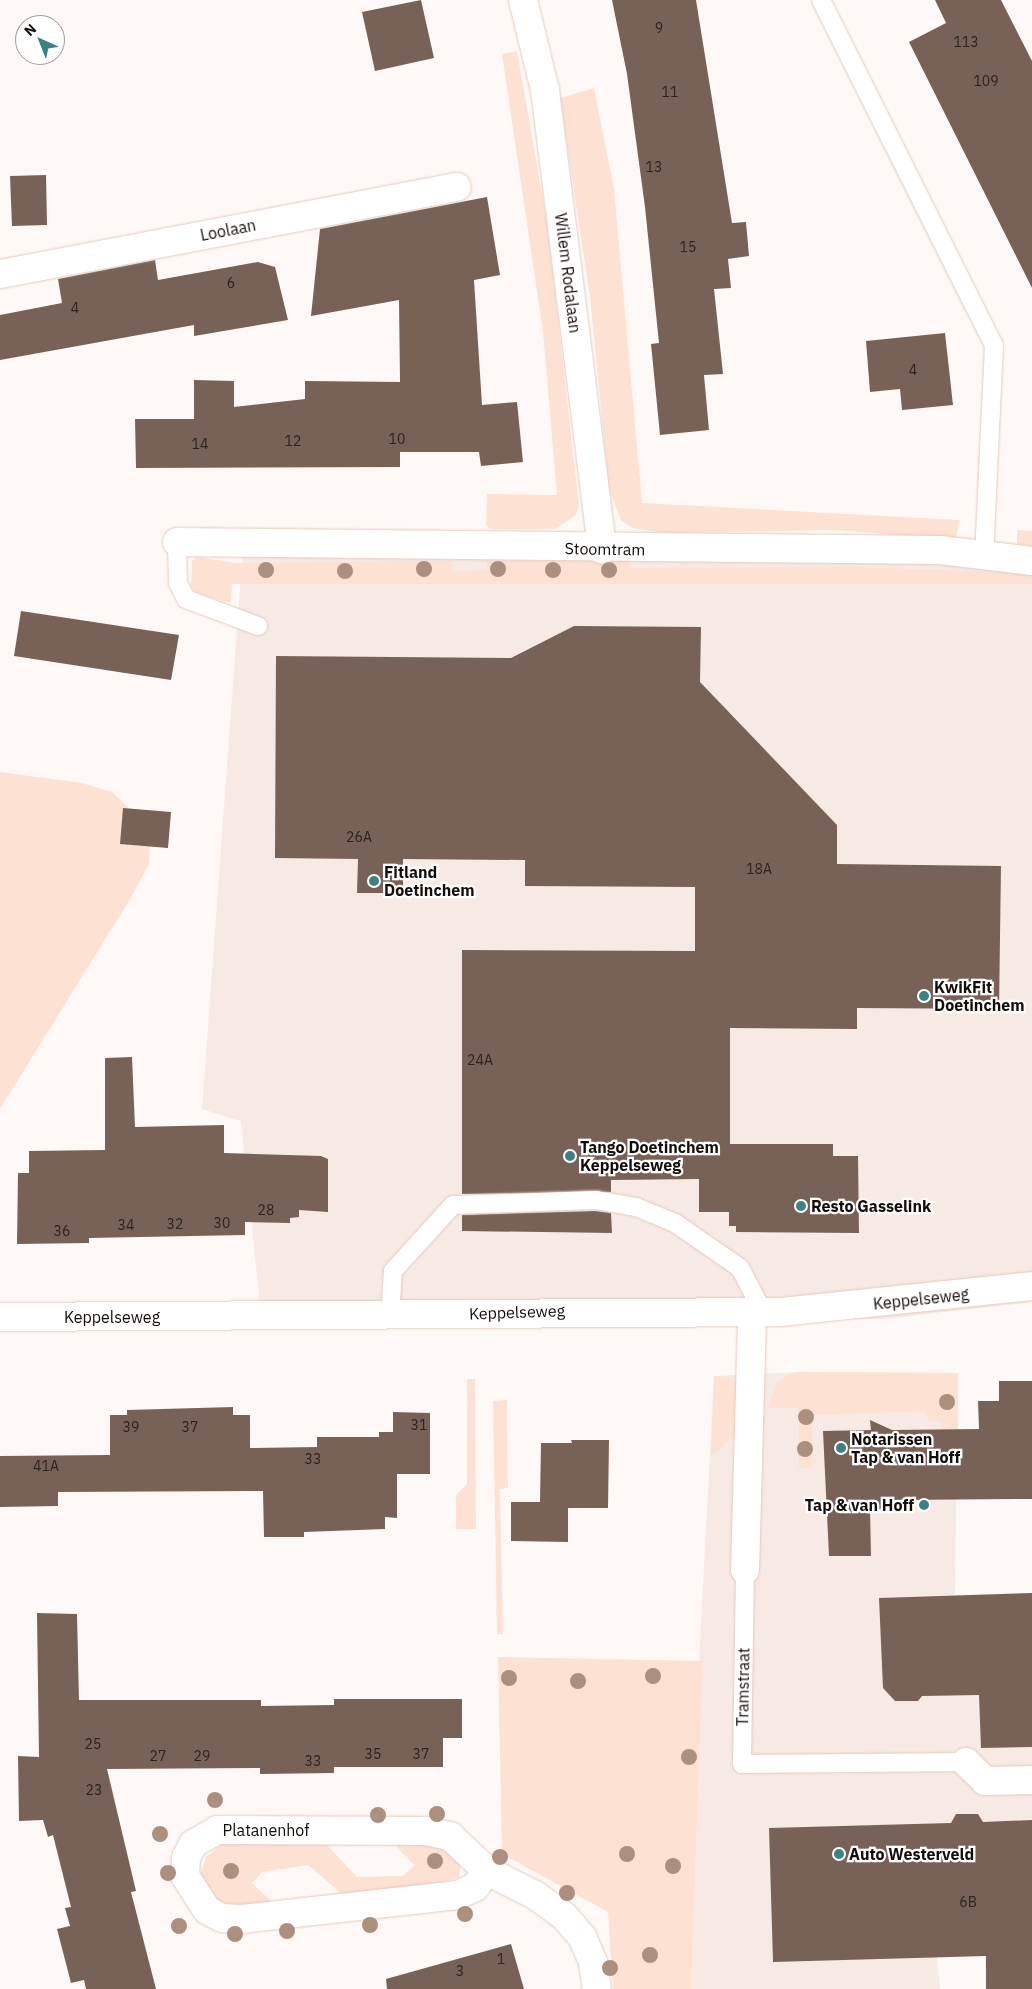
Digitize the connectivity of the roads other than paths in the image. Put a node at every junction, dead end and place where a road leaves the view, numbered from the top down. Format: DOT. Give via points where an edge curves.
graph roads {
  1 [pos="523,0"];
  2 [pos="821,0"];
  3 [pos="457,187"];
  4 [pos="0,274"];
  5 [pos="177,542"];
  6 [pos="602,549"];
  7 [pos="984,555"];
  8 [pos="1032,561"];
  9 [pos="258,626"];
  10 [pos="1032,1286"];
  11 [pos="757,1312"];
  12 [pos="390,1316"];
  13 [pos="0,1317"];
  14 [pos="745,1570"];
  15 [pos="966,1762"];
  16 [pos="1032,1780"];
  17 [pos="488,1871"];
  18 [pos="597,1989"];
  1 -- 6 [label="street, Willem Rodalaan" via="545,90"];
  2 -- 7 [label="lane" via="994,345"];
  3 -- 4 [label="street, Loolaan"];
  5 -- 6 [label="street, Stoomtram"];
  5 -- 9 [label="lane" via="178,583 186,599"];
  6 -- 7 [label="street, Stoomtram" via="940,550"];
  7 -- 8 [label="street, Stoomtram"];
  10 -- 11 [label="street, Keppelseweg" via="918,1300"];
  11 -- 12 [label="street, Keppelseweg" via="552,1310"];
  11 -- 12 [label="lane" via="740,1268 675,1223 636,1207 596,1200 454,1205 393,1271"];
  11 -- 14 [label="street, Tramstraat"];
  12 -- 13 [label="street, Keppelseweg"];
  14 -- 15 [label="lane, Tramstraat" via="742,1764"];
  15 -- 16 [label="street, Tramstraat" via="985,1781"];
  17 -- 17 [label="street, Platanenhof" via="450,1836 426,1831 217,1830 193,1844 186,1858 185,1876 206,1910 222,1918 242,1920 458,1895 475,1887"];
  17 -- 18 [label="street, Platanenhof" via="535,1895 564,1916 582,1937 592,1962"];
}
